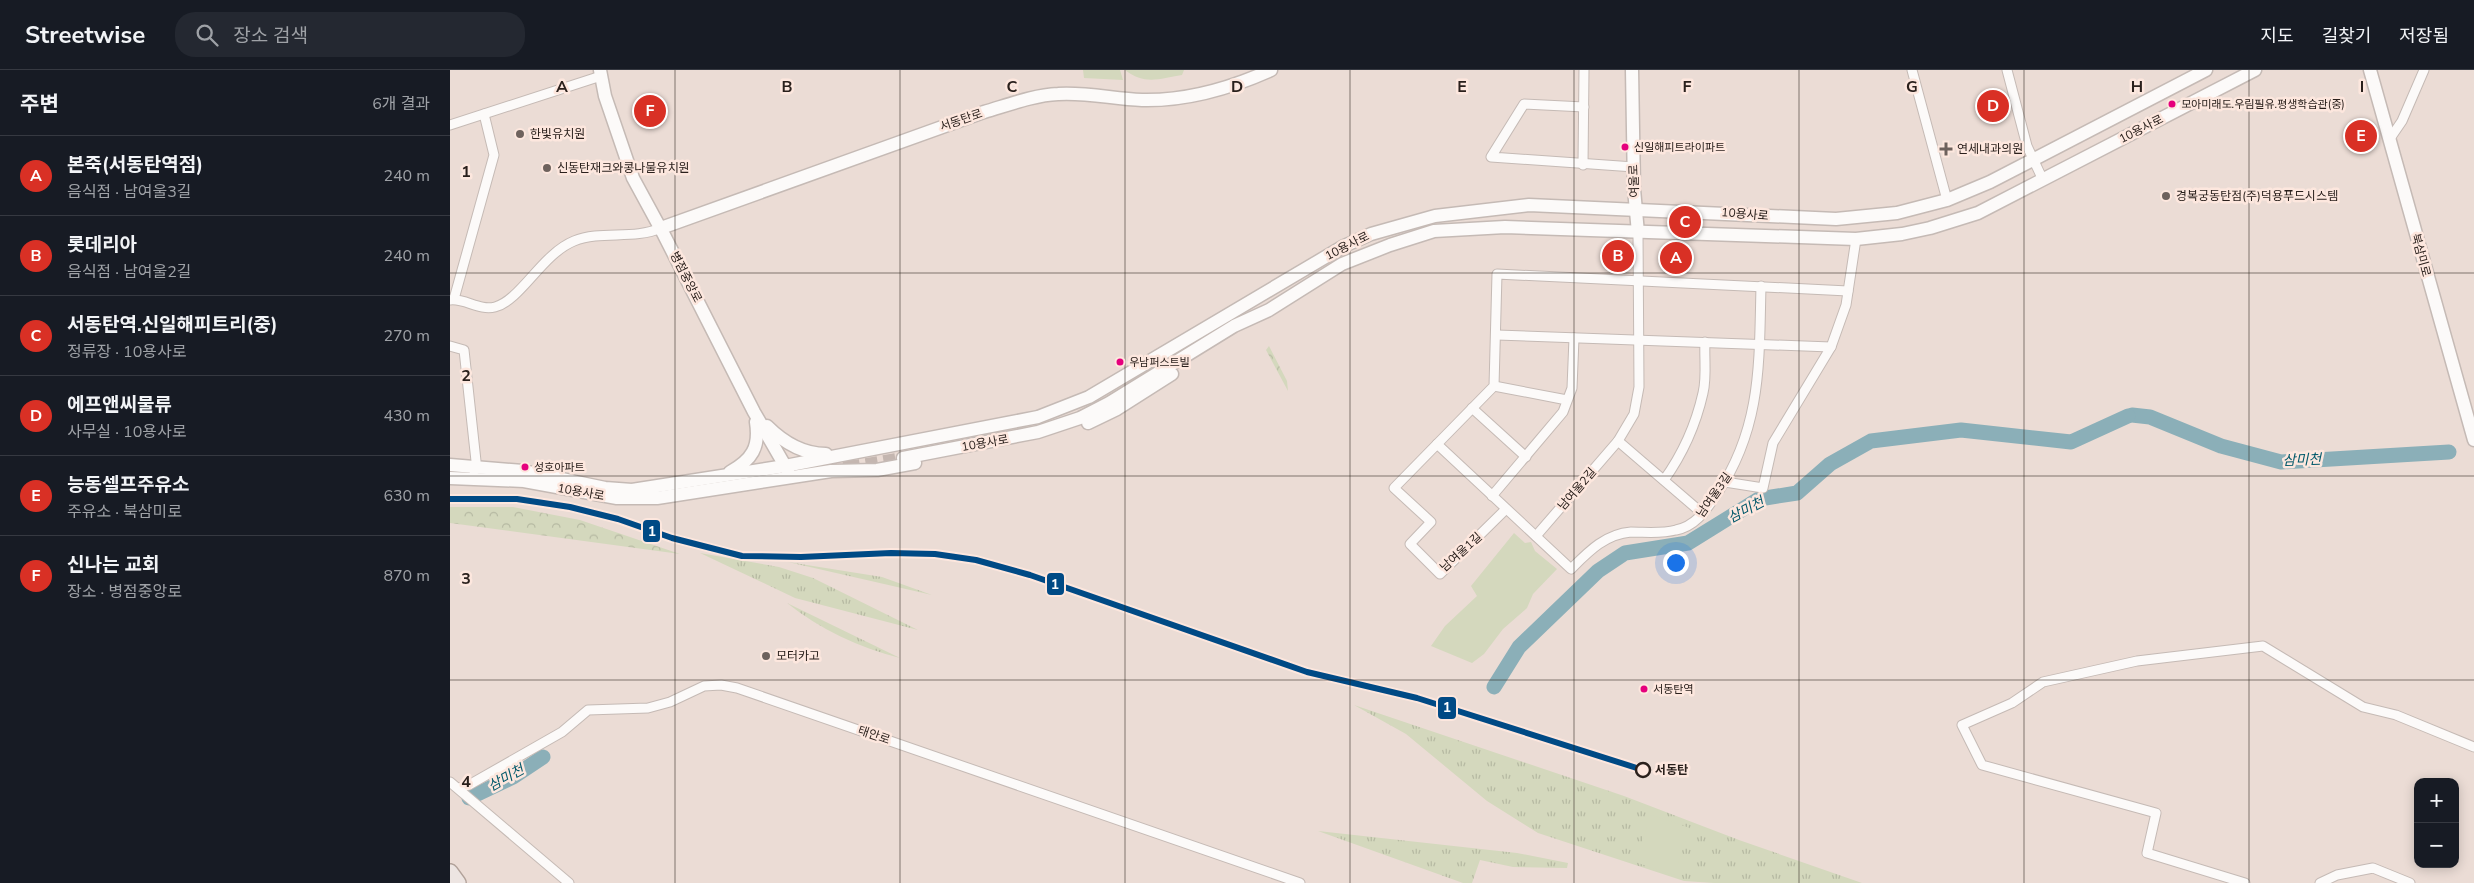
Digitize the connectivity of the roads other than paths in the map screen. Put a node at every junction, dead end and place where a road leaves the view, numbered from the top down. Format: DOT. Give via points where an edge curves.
graph roads {
  1 [pos="1271,70"];
  2 [pos="1584,70"];
  3 [pos="1632,70"];
  4 [pos="1912,70"];
  5 [pos="2007,70"];
  6 [pos="2206,70"];
  7 [pos="2255,70"];
  8 [pos="2370,70"];
  9 [pos="2424,70"];
  10 [pos="600,73"];
  11 [pos="1584,107"];
  12 [pos="484,114"];
  13 [pos="450,125"];
  14 [pos="2389,140"];
  15 [pos="2034,160"];
  16 [pos="1584,165"];
  17 [pos="1634,167"];
  18 [pos="2043,180"];
  19 [pos="1947,200"];
  20 [pos="1636,210"];
  21 [pos="661,228"];
  22 [pos="1638,232"];
  23 [pos="1856,239"];
  24 [pos="1639,281"];
  25 [pos="1761,286"];
  26 [pos="1848,291"];
  27 [pos="452,300"];
  28 [pos="1244,306"];
  29 [pos="1252,320"];
  30 [pos="1497,335"];
  31 [pos="1574,338"];
  32 [pos="1639,340"];
  33 [pos="1705,342"];
  34 [pos="1759,344"];
  35 [pos="450,346"];
  36 [pos="1831,347"];
  37 [pos="1494,386"];
  38 [pos="1567,400"];
  39 [pos="1472,408"];
  40 [pos="754,412"];
  41 [pos="2474,440"];
  42 [pos="1618,441"];
  43 [pos="1437,444"];
  44 [pos="874,448"];
  45 [pos="846,453"];
  46 [pos="1526,457"];
  47 [pos="450,465"];
  48 [pos="877,470"];
  49 [pos="474,472"];
  50 [pos="788,472"];
  51 [pos="450,478"];
  52 [pos="706,479"];
  53 [pos="1664,480"];
  54 [pos="1725,482"];
  55 [pos="1492,496"];
  56 [pos="1506,509"];
  57 [pos="1703,514"];
  58 [pos="1536,536"];
  59 [pos="2474,747"];
  60 [pos="450,782"];
  61 [pos="459,788"];
  62 [pos="450,872"];
  63 [pos="458,883"];
  64 [pos="569,883"];
  65 [pos="1300,883"];
  66 [pos="2246,883"];
  67 [pos="2320,883"];
  68 [pos="2410,883"];
  1 -- 21 [label="street, 서동탄로" via="1220,90 1169,98 1143,100 1074,93 1039,97 984,112"];
  2 -- 11 [label="street"];
  3 -- 17 [label="street, 여울로"];
  4 -- 19 [label="street"];
  5 -- 15 [label="street" via="2027,146"];
  6 -- 15 [label="street, 10용사로"];
  7 -- 18 [label="street, 10용사로"];
  8 -- 14 [label="street, 북삼미로"];
  9 -- 14 [label="street" via="2402,121"];
  10 -- 12 [label="street"];
  10 -- 21 [label="street, 병점중앙로" via="616,133 633,178"];
  11 -- 16 [label="street"];
  11 -- 16 [label="street" via="1524,104 1491,157"];
  12 -- 13 [label="street"];
  12 -- 27 [label="street" via="494,155"];
  14 -- 41 [label="street, 북삼미로"];
  15 -- 18 [label="street"];
  15 -- 19 [label="street, 10용사로"];
  16 -- 17 [label="street"];
  17 -- 20 [label="street, 여울로"];
  18 -- 23 [label="street, 10용사로" via="1956,221 1902,234"];
  19 -- 20 [label="street, 10용사로" via="1897,213 1836,219"];
  20 -- 22 [label="street, 여울로"];
  20 -- 28 [label="street, 10용사로" via="1529,205 1400,224 1344,246"];
  21 -- 27 [label="street" via="642,235 594,236 561,247 513,295 494,307 482,308"];
  21 -- 40 [label="street, 병점중앙로"];
  22 -- 23 [label="street, 10용사로"];
  22 -- 24 [label="street, 남여울2길"];
  22 -- 29 [label="street, 10용사로" via="1504,227 1434,231 1342,264"];
  23 -- 26 [label="street"];
  24 -- 25 [label="street"];
  24 -- 30 [label="street" via="1497,274"];
  24 -- 32 [label="street, 남여울2길"];
  25 -- 26 [label="street"];
  25 -- 34 [label="street, 남여울3길"];
  26 -- 36 [label="street"];
  28 -- 29 [label="street, 10용사로" via="1230,320 1080,412 1038,427 902,455 1031,434 1080,418 1110,403 1234,326"];
  28 -- 44 [label="street, 10용사로" via="1089,397 1064,408 1012,423"];
  29 -- 48 [label="street, 10용사로" via="1117,410 1086,424 1024,444"];
  30 -- 31 [label="street"];
  30 -- 37 [label="street"];
  31 -- 32 [label="street"];
  31 -- 38 [label="street" via="1572,388"];
  32 -- 33 [label="street"];
  32 -- 42 [label="street, 남여울2길" via="1637,402 1634,414"];
  33 -- 34 [label="street"];
  33 -- 53 [label="street" via="1704,391 1690,433"];
  34 -- 36 [label="street"];
  34 -- 54 [label="street, 남여울3길" via="1755,402 1745,443"];
  35 -- 49 [label="street" via="464,350"];
  36 -- 54 [label="street" via="1773,443 1763,488"];
  37 -- 38 [label="street"];
  37 -- 39 [label="street, 남여울1길"];
  38 -- 46 [label="street" via="1563,412"];
  39 -- 43 [label="street, 남여울1길"];
  39 -- 46 [label="street"];
  40 -- 45 [label="street" via="778,437 794,447 816,454"];
  40 -- 50 [label="street, 병점중앙로"];
  40 -- 52 [label="street" via="758,437 753,452 742,466"];
  42 -- 53 [label="street"];
  42 -- 58 [label="street, 남여울2길"];
  43 -- 55 [label="street"];
  43 -- 56 [label="street, 남여울1길" via="1394,488 1431,522 1410,544 1440,574"];
  44 -- 45 [label="street, 10용사로"];
  44 -- 48 [label="street" via="869,458"];
  45 -- 50 [label="street, 10용사로"];
  46 -- 55 [label="street"];
  47 -- 49 [label="street, 10용사로"];
  48 -- 50 [label="street, 10용사로"];
  49 -- 50 [label="street, 10용사로" via="596,495 629,498 682,495"];
  49 -- 51 [label="street, 10용사로"];
  49 -- 52 [label="street, 10용사로" via="523,471 605,488 632,490"];
  50 -- 52 [label="street, 10용사로"];
  53 -- 57 [label="street"];
  54 -- 57 [label="street, 남여울3길"];
  55 -- 56 [label="street"];
  56 -- 58 [label="street"];
  57 -- 58 [label="street, 남여울3길" via="1676,530 1630,532 1602,540 1571,569"];
  59 -- 66 [label="street" via="2396,715 2363,707 2263,646 2137,661 2043,682 2012,703 1962,726 1982,765 2156,813 2147,853"];
  60 -- 61 [label="street"];
  61 -- 64 [label="street"];
  61 -- 65 [label="street, 태안로" via="562,732 588,710 648,708 704,686 721,685"];
  62 -- 63 [label="main road"];
  67 -- 68 [label="street" via="2337,875 2373,868"];
}
